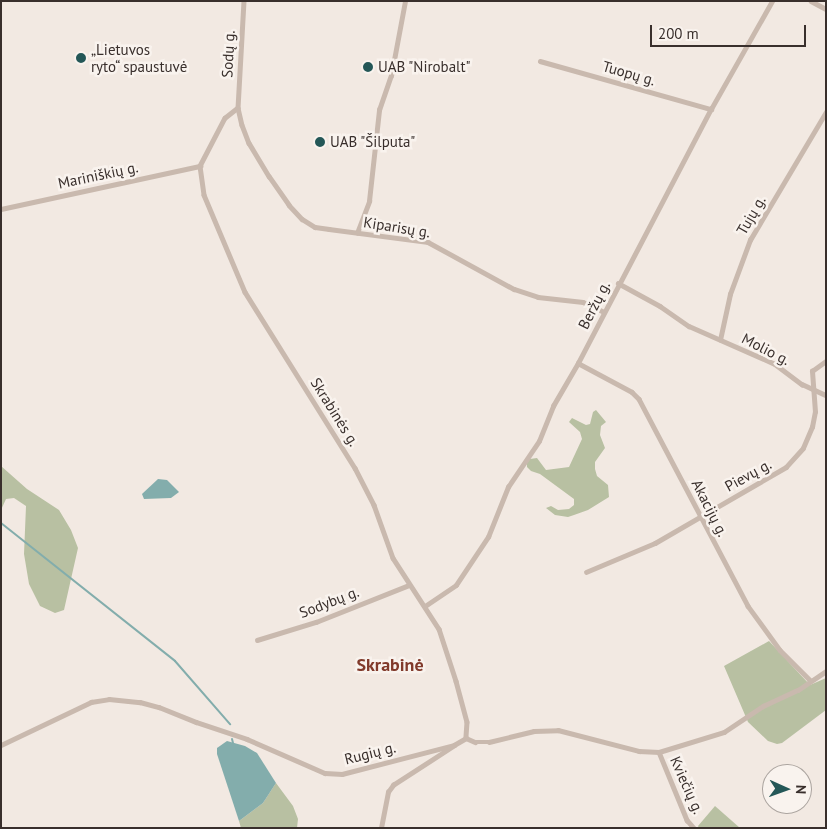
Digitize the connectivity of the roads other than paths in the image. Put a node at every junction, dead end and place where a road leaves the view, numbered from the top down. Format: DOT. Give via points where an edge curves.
graph roads {
  1 [pos="244,1"];
  2 [pos="405,1"];
  3 [pos="772,1"];
  4 [pos="811,1"];
  5 [pos="826,9"];
  6 [pos="540,61"];
  7 [pos="238,108"];
  8 [pos="711,109"];
  9 [pos="826,112"];
  10 [pos="200,166"];
  11 [pos="1,209"];
  12 [pos="357,233"];
  13 [pos="618,283"];
  14 [pos="604,312"];
  15 [pos="720,340"];
  16 [pos="826,361"];
  17 [pos="578,363"];
  18 [pos="813,389"];
  19 [pos="826,395"];
  20 [pos="701,517"];
  21 [pos="586,572"];
  22 [pos="408,585"];
  23 [pos="425,606"];
  24 [pos="257,640"];
  25 [pos="826,671"];
  26 [pos="810,680"];
  27 [pos="466,738"];
  28 [pos="1,745"];
  29 [pos="454,745"];
  30 [pos="659,752"];
  31 [pos="381,828"];
  32 [pos="694,828"];
  1 -- 7 [label="street, Sodų g."];
  2 -- 12 [label="street" via="391,76 379,110 369,201"];
  3 -- 8 [label="street, Beržų g."];
  4 -- 5 [label="street"];
  6 -- 8 [label="street, Tuopų g."];
  7 -- 10 [label="street" via="225,118"];
  7 -- 12 [label="street, Kiparisų g." via="249,143 288,205 315,226"];
  8 -- 13 [label="street, Beržų g."];
  9 -- 15 [label="street, Tujų g." via="750,240 728,303"];
  10 -- 11 [label="street, Mariniškių g."];
  10 -- 22 [label="street, Skrabinės g." via="204,194 245,292 355,468 374,505 393,558"];
  12 -- 14 [label="street, Kiparisų g." via="428,242 514,289 538,297 583,302"];
  13 -- 14 [label="street, Beržų g."];
  13 -- 15 [label="street, Molio g." via="689,326"];
  14 -- 17 [label="street, Beržų g."];
  15 -- 18 [label="street, Molio g." via="775,364"];
  16 -- 18 [label="street, Pievų g." via="812,371"];
  17 -- 20 [label="street, Akacijų g." via="639,399"];
  17 -- 23 [label="street, Beržų g." via="553,406 539,441 508,486 488,537 456,585"];
  18 -- 19 [label="street, Molio g."];
  18 -- 20 [label="street, Pievų g." via="815,412 812,427 797,457 775,475"];
  20 -- 21 [label="street, Pievų g." via="634,553"];
  20 -- 26 [label="street, Akacijų g." via="758,621 780,650"];
  22 -- 23 [label="street, Skrabinės g."];
  22 -- 24 [label="street, Sodybų g." via="316,622"];
  23 -- 27 [label="street, Skrabinės g." via="439,629 450,662 467,722"];
  25 -- 26 [label="street"];
  26 -- 30 [label="street" via="724,732"];
  27 -- 29 [label="street, Rugių g."];
  27 -- 30 [label="street" via="489,742 534,730 558,730 639,751"];
  28 -- 29 [label="street, Rugių g." via="92,702 109,699 160,707 247,739 325,773 342,774"];
  29 -- 31 [label="street" via="393,785 388,792"];
  30 -- 32 [label="street, Kviečių g." via="687,820"];
}
